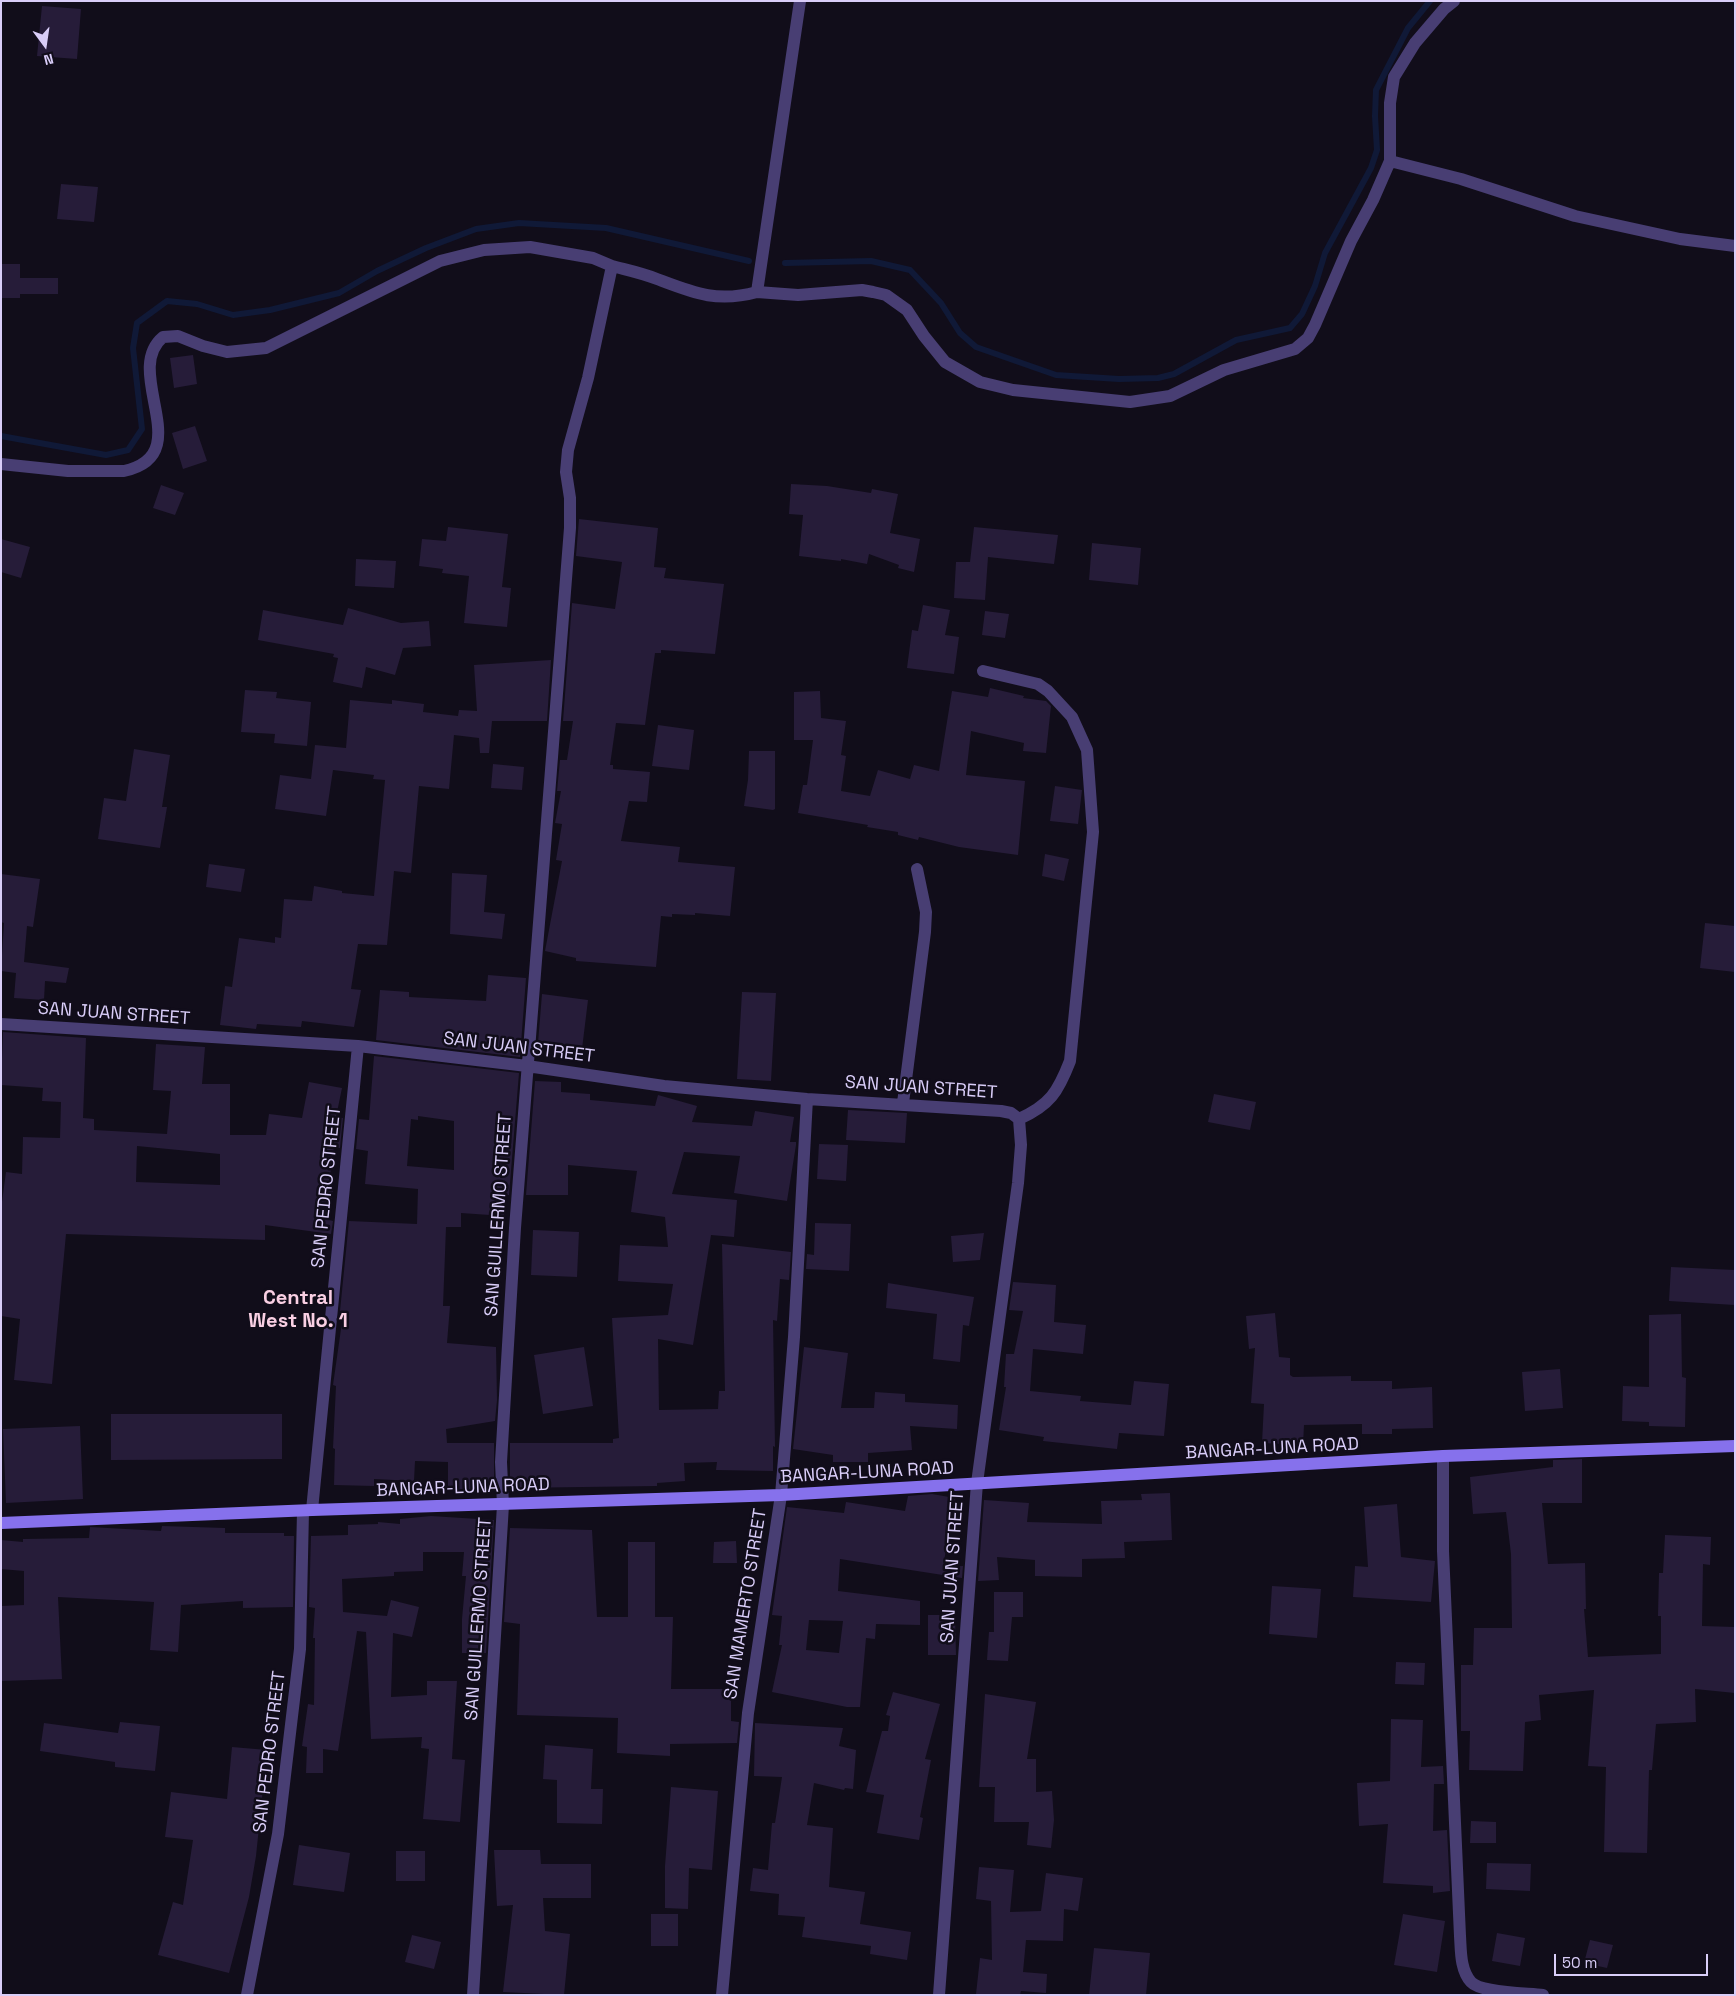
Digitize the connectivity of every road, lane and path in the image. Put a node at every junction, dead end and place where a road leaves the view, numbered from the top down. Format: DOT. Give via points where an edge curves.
graph roads {
  1 [pos="800,1"];
  2 [pos="1454,1"];
  3 [pos="1390,161"];
  4 [pos="1735,246"];
  5 [pos="612,266"];
  6 [pos="757,292"];
  7 [pos="1,464"];
  8 [pos="983,671"];
  9 [pos="917,869"];
  10 [pos="1,1024"];
  11 [pos="358,1046"];
  12 [pos="527,1066"];
  13 [pos="807,1099"];
  14 [pos="903,1103"];
  15 [pos="1019,1119"];
  16 [pos="1735,1446"];
  17 [pos="1443,1456"];
  18 [pos="977,1484"];
  19 [pos="781,1495"];
  20 [pos="503,1505"];
  21 [pos="308,1510"];
  22 [pos="1,1523"];
  23 [pos="247,1995"];
  24 [pos="473,1995"];
  25 [pos="722,1995"];
  26 [pos="939,1995"];
  27 [pos="1543,1995"];
  1 -- 6 [label="street"];
  2 -- 3 [label="street" via="1415,43 1394,77 1390,103"];
  3 -- 4 [label="street" via="1461,179 1576,216 1680,239"];
  3 -- 6 [label="street" via="1308,338 1295,349 1224,370 1183,392 1156,400 1130,402 1013,390 980,382 945,362 907,310 886,295 862,290 798,295"];
  5 -- 6 [label="street" via="656,278 685,291 716,297"];
  5 -- 7 [label="street" via="593,258 530,247 484,250 440,261 266,348 227,352 178,336 163,337 156,342 150,360 149,373 159,436 150,459 124,471 68,471"];
  5 -- 12 [label="street, SAN GUILLERMO STREET" via="588,378 568,450 566,472 570,528"];
  8 -- 15 [label="street" via="1038,684 1057,698 1072,717 1087,750 1090,785 1093,832 1070,1061 1060,1086 1050,1100"];
  9 -- 14 [label="street" via="926,912 925,932"];
  10 -- 11 [label="street, SAN JUAN STREET"];
  11 -- 12 [label="street, SAN JUAN STREET"];
  11 -- 21 [label="street, SAN PEDRO STREET"];
  12 -- 13 [label="street, SAN JUAN STREET" via="664,1086"];
  12 -- 20 [label="street, SAN GUILLERMO STREET" via="504,1404"];
  13 -- 14 [label="street, SAN JUAN STREET"];
  13 -- 19 [label="street, SAN MAMERTO STREET" via="794,1337"];
  14 -- 15 [label="street, SAN JUAN STREET" via="1001,1111"];
  15 -- 18 [label="street, SAN JUAN STREET" via="1018,1183"];
  16 -- 17 [label="main road, BANGAR-LUNA ROAD"];
  17 -- 18 [label="main road, BANGAR-LUNA ROAD"];
  17 -- 27 [label="street" via="1444,1561 1463,1961 1471,1982 1481,1988"];
  18 -- 19 [label="main road, BANGAR-LUNA ROAD"];
  18 -- 26 [label="street, SAN JUAN STREET"];
  19 -- 20 [label="main road, BANGAR-LUNA ROAD"];
  19 -- 25 [label="street, SAN MAMERTO STREET" via="748,1713"];
  20 -- 21 [label="main road, BANGAR-LUNA ROAD"];
  20 -- 24 [label="street, SAN GUILLERMO STREET"];
  21 -- 22 [label="main road, BANGAR-LUNA ROAD"];
  21 -- 23 [label="street, SAN PEDRO STREET" via="300,1649 278,1834"];
}
